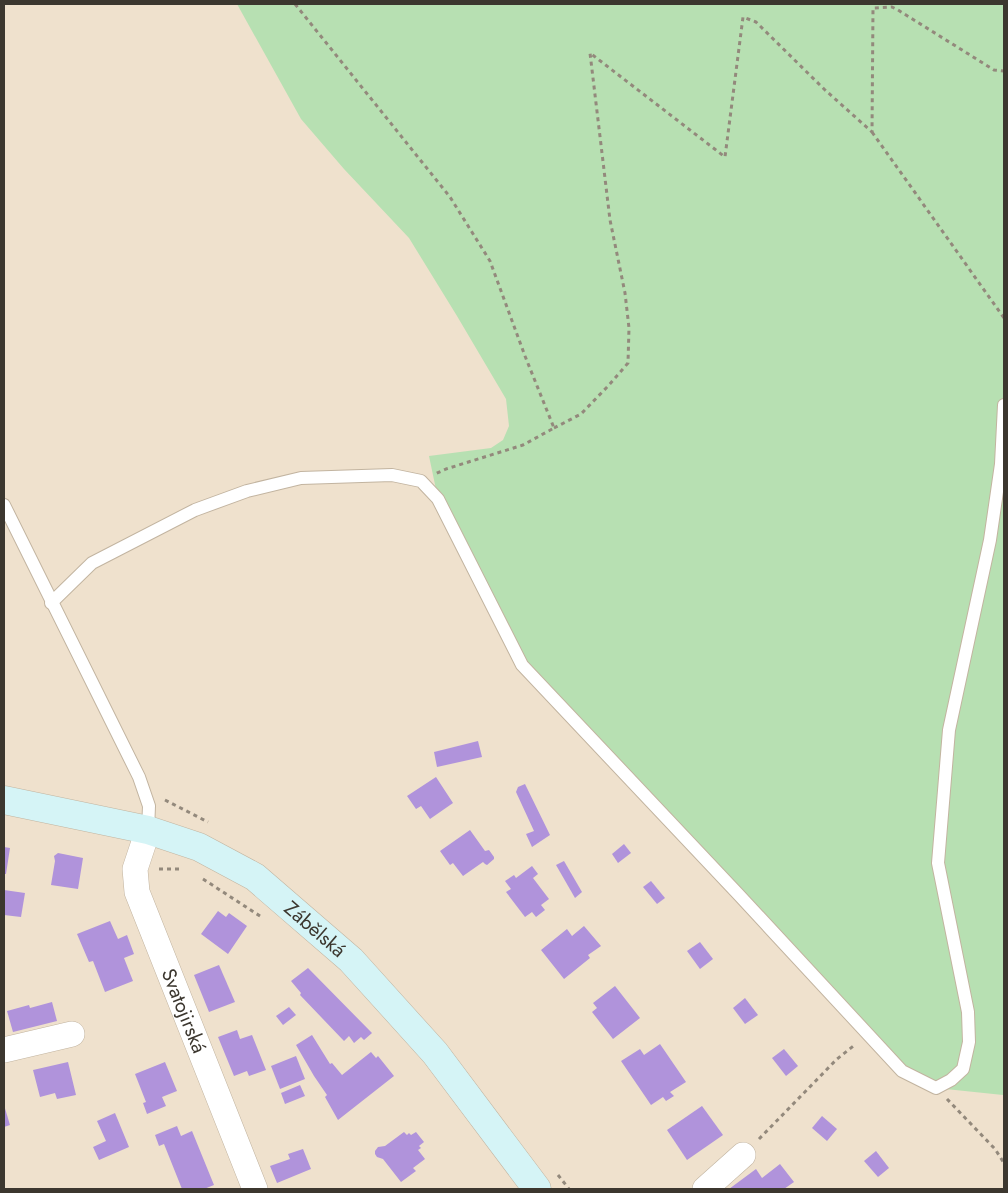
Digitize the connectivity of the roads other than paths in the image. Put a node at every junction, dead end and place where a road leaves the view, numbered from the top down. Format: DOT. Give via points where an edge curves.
graph roads {
  1 [pos="1004,405"];
  2 [pos="4,505"];
  3 [pos="52,603"];
  4 [pos="4,800"];
  5 [pos="148,830"];
  6 [pos="72,1034"];
  7 [pos="4,1050"];
  8 [pos="743,1155"];
  9 [pos="255,1189"];
  10 [pos="537,1189"];
  11 [pos="705,1189"];
  1 -- 3 [label="lane" via="1001,464 990,540 949,730 938,863 968,1012 969,1042 963,1069 952,1080 936,1088 902,1071 522,665 438,499 421,481 392,475 301,478 247,491 195,510 92,563"];
  2 -- 3 [label="lane"];
  3 -- 5 [label="lane" via="139,777 149,806"];
  4 -- 5 [label="main road, Zábělská"];
  5 -- 9 [label="street, Svatojirská" via="135,869 137,892"];
  5 -- 10 [label="main road, Zábělská" via="199,847 255,877 351,960 435,1053"];
  6 -- 7 [label="street"];
  8 -- 11 [label="street"];
}
